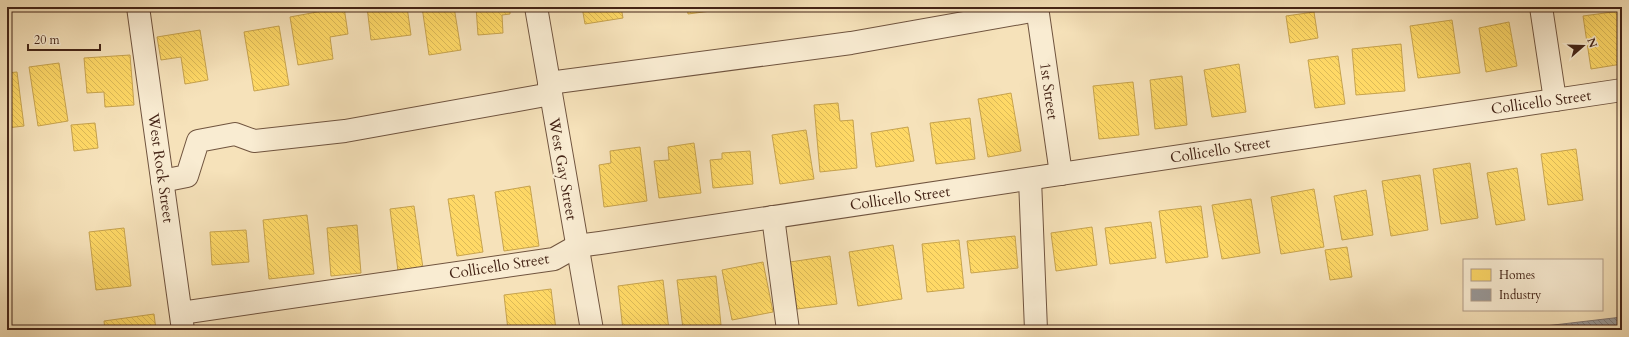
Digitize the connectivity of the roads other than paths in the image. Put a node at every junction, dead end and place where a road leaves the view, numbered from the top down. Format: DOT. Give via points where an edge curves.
graph roads {
  1 [pos="138,7"];
  2 [pos="536,7"];
  3 [pos="1540,7"];
  4 [pos="1037,9"];
  5 [pos="550,89"];
  6 [pos="1622,90"];
  7 [pos="1555,100"];
  8 [pos="1061,174"];
  9 [pos="1030,179"];
  10 [pos="162,181"];
  11 [pos="773,217"];
  12 [pos="577,246"];
  13 [pos="182,321"];
  14 [pos="592,330"];
  15 [pos="788,330"];
  16 [pos="1036,330"];
  1 -- 10 [label="street, West Rock Street"];
  2 -- 5 [label="street, West Gay Street"];
  3 -- 7 [label="street"];
  4 -- 5 [label="street" via="851,43"];
  4 -- 8 [label="street, 1st Street"];
  5 -- 10 [label="street" via="345,131 254,141 235,134 198,141 187,176"];
  5 -- 12 [label="street, West Gay Street"];
  6 -- 7 [label="street, Collicello Street"];
  7 -- 8 [label="street, Collicello Street"];
  8 -- 9 [label="street, Collicello Street"];
  9 -- 11 [label="street, Collicello Street"];
  9 -- 16 [label="street"];
  10 -- 13 [label="street, West Rock Street"];
  11 -- 12 [label="street, Collicello Street"];
  11 -- 15 [label="street"];
  12 -- 13 [label="street, Collicello Street" via="554,259"];
  12 -- 14 [label="street, West Gay Street"];
}
